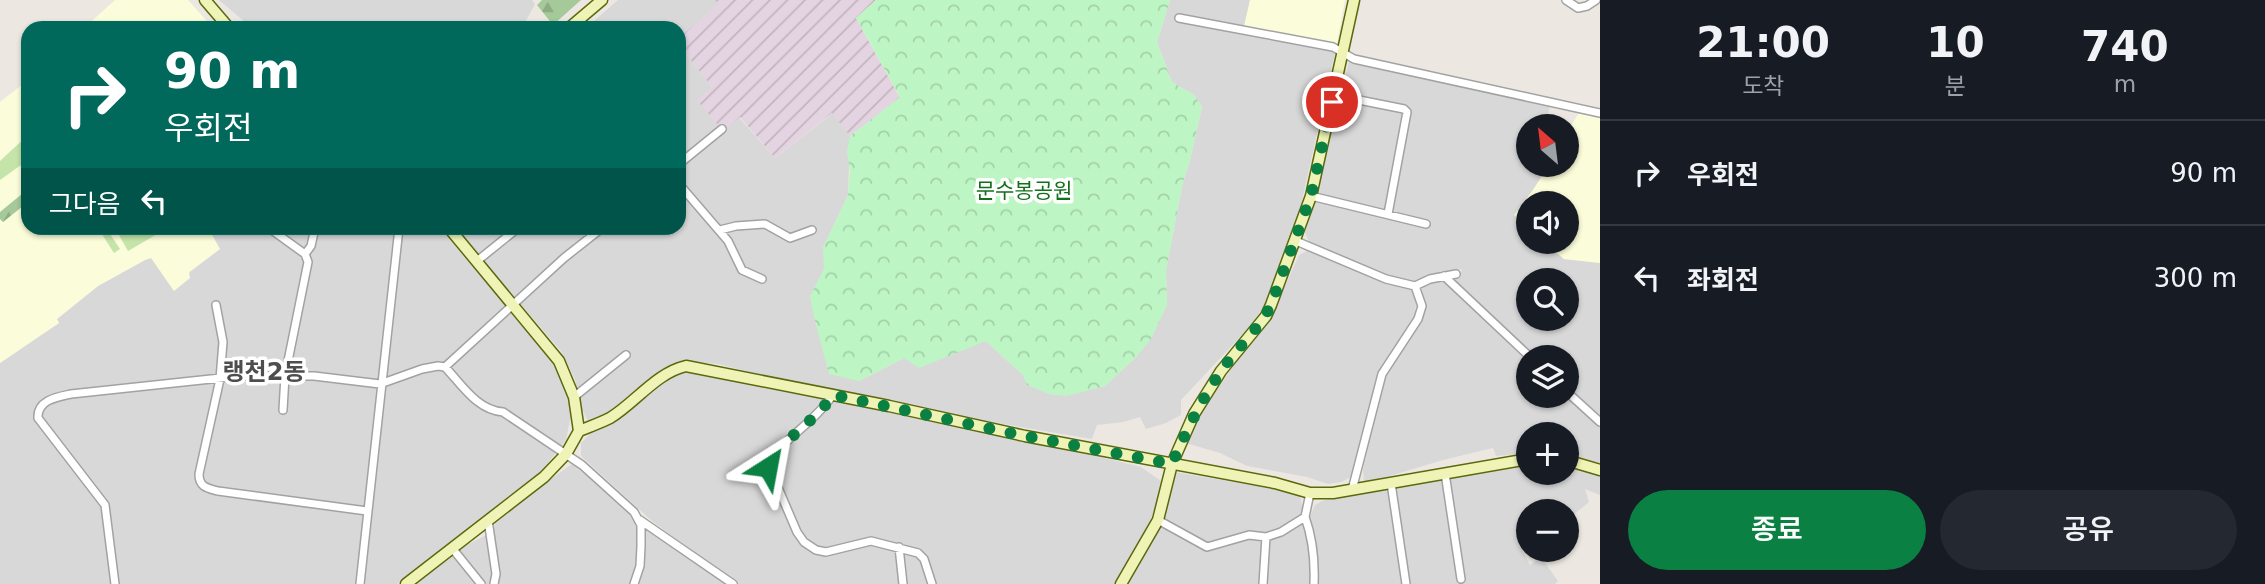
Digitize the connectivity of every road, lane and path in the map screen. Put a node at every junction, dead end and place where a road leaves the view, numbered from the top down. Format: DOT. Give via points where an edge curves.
graph roads {
  1 [pos="205,0"];
  2 [pos="602,0"];
  3 [pos="1354,0"];
  4 [pos="1566,0"];
  5 [pos="1596,0"];
  6 [pos="1179,18"];
  7 [pos="223,21"];
  8 [pos="577,21"];
  9 [pos="1343,54"];
  10 [pos="1334,95"];
  11 [pos="1600,113"];
  12 [pos="722,129"];
  13 [pos="686,158"];
  14 [pos="686,192"];
  15 [pos="1311,196"];
  16 [pos="1388,214"];
  17 [pos="1426,224"];
  18 [pos="720,230"];
  19 [pos="812,230"];
  20 [pos="279,235"];
  21 [pos="313,235"];
  22 [pos="398,235"];
  23 [pos="455,235"];
  24 [pos="509,235"];
  25 [pos="592,236"];
  26 [pos="1296,241"];
  27 [pos="305,254"];
  28 [pos="477,261"];
  29 [pos="1456,274"];
  30 [pos="1444,276"];
  31 [pos="762,279"];
  32 [pos="1415,286"];
  33 [pos="513,303"];
  34 [pos="216,304"];
  35 [pos="1517,345"];
  36 [pos="626,355"];
  37 [pos="445,367"];
  38 [pos="285,376"];
  39 [pos="220,379"];
  40 [pos="380,384"];
  41 [pos="833,395"];
  42 [pos="574,397"];
  43 [pos="1579,403"];
  44 [pos="283,410"];
  45 [pos="1600,422"];
  46 [pos="579,430"];
  47 [pos="566,454"];
  48 [pos="1516,461"];
  49 [pos="1172,464"];
  50 [pos="1579,464"];
  51 [pos="1600,471"];
  52 [pos="1445,473"];
  53 [pos="1391,483"];
  54 [pos="1352,490"];
  55 [pos="1310,494"];
  56 [pos="367,510"];
  57 [pos="1305,517"];
  58 [pos="640,519"];
  59 [pos="488,520"];
  60 [pos="1158,520"];
  61 [pos="1266,537"];
  62 [pos="899,547"];
  63 [pos="453,548"];
  64 [pos="1461,579"];
  65 [pos="115,584"];
  66 [pos="360,584"];
  67 [pos="406,584"];
  68 [pos="481,584"];
  69 [pos="494,584"];
  70 [pos="634,584"];
  71 [pos="733,584"];
  72 [pos="904,584"];
  73 [pos="932,584"];
  74 [pos="1121,584"];
  75 [pos="1263,584"];
  76 [pos="1314,584"];
  77 [pos="1406,584"];
  1 -- 7 [label="street"];
  2 -- 8 [label="street"];
  3 -- 9 [label="street"];
  4 -- 5 [label="street" via="1578,8"];
  6 -- 9 [label="street" via="1333,47"];
  9 -- 10 [label="street"];
  9 -- 11 [label="street"];
  10 -- 15 [label="street"];
  10 -- 16 [label="street" via="1407,113"];
  12 -- 13 [label="street"];
  14 -- 18 [label="street"];
  15 -- 16 [label="street"];
  15 -- 26 [label="street"];
  16 -- 17 [label="street"];
  18 -- 19 [label="street" via="765,224 790,238"];
  18 -- 31 [label="street" via="742,270"];
  20 -- 27 [label="street"];
  21 -- 27 [label="street"];
  22 -- 40 [label="street"];
  23 -- 28 [label="street"];
  24 -- 28 [label="street"];
  25 -- 33 [label="street"];
  26 -- 32 [label="street" via="1386,279"];
  26 -- 49 [label="street" via="1266,316 1233,355 1194,414"];
  27 -- 38 [label="street" via="308,262"];
  28 -- 33 [label="street"];
  29 -- 30 [label="street"];
  30 -- 32 [label="street"];
  30 -- 35 [label="street"];
  32 -- 54 [label="street" via="1422,306 1418,319 1382,374"];
  33 -- 37 [label="street"];
  33 -- 42 [label="street" via="559,361"];
  34 -- 39 [label="street" via="223,342"];
  36 -- 42 [label="street"];
  37 -- 40 [label="street" via="422,369"];
  37 -- 47 [label="street" via="483,407 503,412"];
  38 -- 39 [label="street"];
  38 -- 40 [label="street"];
  38 -- 44 [label="street"];
  39 -- 56 [label="street" via="199,474 202,485 218,491"];
  39 -- 65 [label="street" via="71,394 51,399 37,412 105,505"];
  40 -- 56 [label="street"];
  41 -- 46 [label="street" via="686,366 653,383 608,419"];
  41 -- 49 [label="street"];
  41 -- 62 [label="street" via="767,462 774,481 797,532 816,550 833,552 871,541"];
  42 -- 46 [label="street"];
  43 -- 45 [label="street"];
  46 -- 47 [label="street"];
  47 -- 58 [label="street"];
  47 -- 59 [label="street"];
  48 -- 52 [label="street"];
  49 -- 55 [label="street" via="1275,482"];
  49 -- 60 [label="street"];
  50 -- 51 [label="street"];
  52 -- 53 [label="street"];
  52 -- 64 [label="street"];
  53 -- 54 [label="street"];
  53 -- 77 [label="street"];
  54 -- 55 [label="street"];
  55 -- 57 [label="street"];
  56 -- 66 [label="street"];
  57 -- 61 [label="street"];
  57 -- 76 [label="street" via="1315,562"];
  58 -- 70 [label="street" via="640,566"];
  58 -- 71 [label="street"];
  59 -- 63 [label="street"];
  59 -- 69 [label="street"];
  60 -- 61 [label="street" via="1207,547 1249,536"];
  60 -- 74 [label="street"];
  61 -- 75 [label="street"];
  62 -- 72 [label="street"];
  62 -- 73 [label="street" via="924,559"];
  63 -- 67 [label="street"];
  63 -- 68 [label="street"];
}
